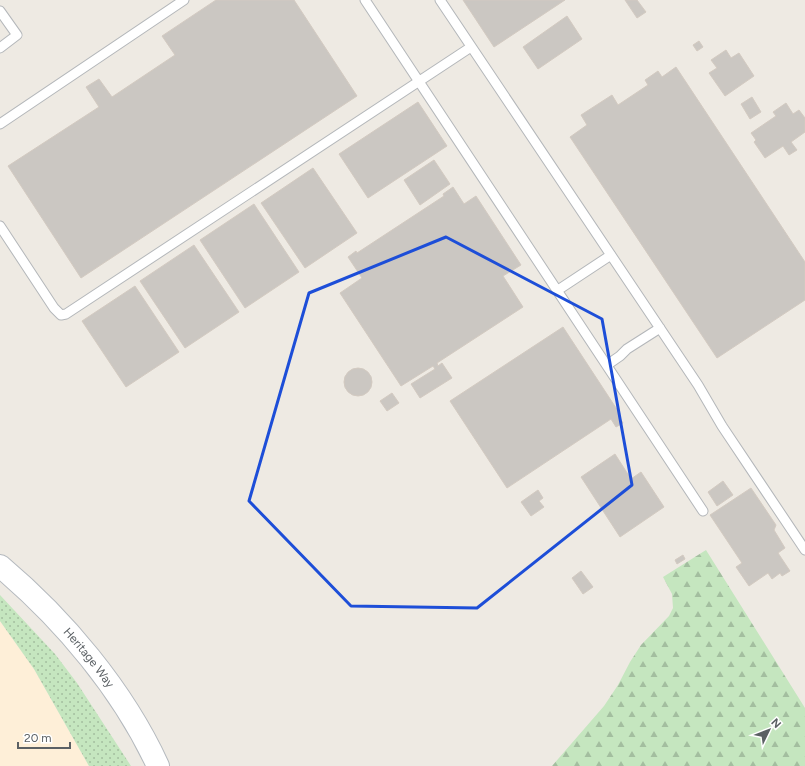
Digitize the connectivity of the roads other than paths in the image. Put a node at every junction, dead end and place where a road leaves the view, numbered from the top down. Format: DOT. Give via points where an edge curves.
graph roads {
  1 [pos="184,0"];
  2 [pos="365,0"];
  3 [pos="440,0"];
  4 [pos="0,11"];
  5 [pos="470,46"];
  6 [pos="0,48"];
  7 [pos="418,81"];
  8 [pos="0,124"];
  9 [pos="0,226"];
  10 [pos="611,255"];
  11 [pos="558,290"];
  12 [pos="660,328"];
  13 [pos="606,365"];
  14 [pos="703,511"];
  15 [pos="805,550"];
  16 [pos="0,566"];
  17 [pos="158,766"];
  1 -- 8 [label="lane"];
  2 -- 7 [label="lane"];
  3 -- 5 [label="lane"];
  4 -- 6 [label="lane" via="17,35"];
  5 -- 7 [label="lane"];
  5 -- 10 [label="lane"];
  7 -- 9 [label="lane" via="66,314 62,315 54,308"];
  7 -- 11 [label="lane"];
  10 -- 11 [label="lane"];
  10 -- 12 [label="lane"];
  11 -- 13 [label="lane"];
  12 -- 13 [label="lane"];
  12 -- 15 [label="lane"];
  13 -- 14 [label="lane"];
  16 -- 17 [label="street, Heritage Way" via="47,609 79,645 118,696"];
}
